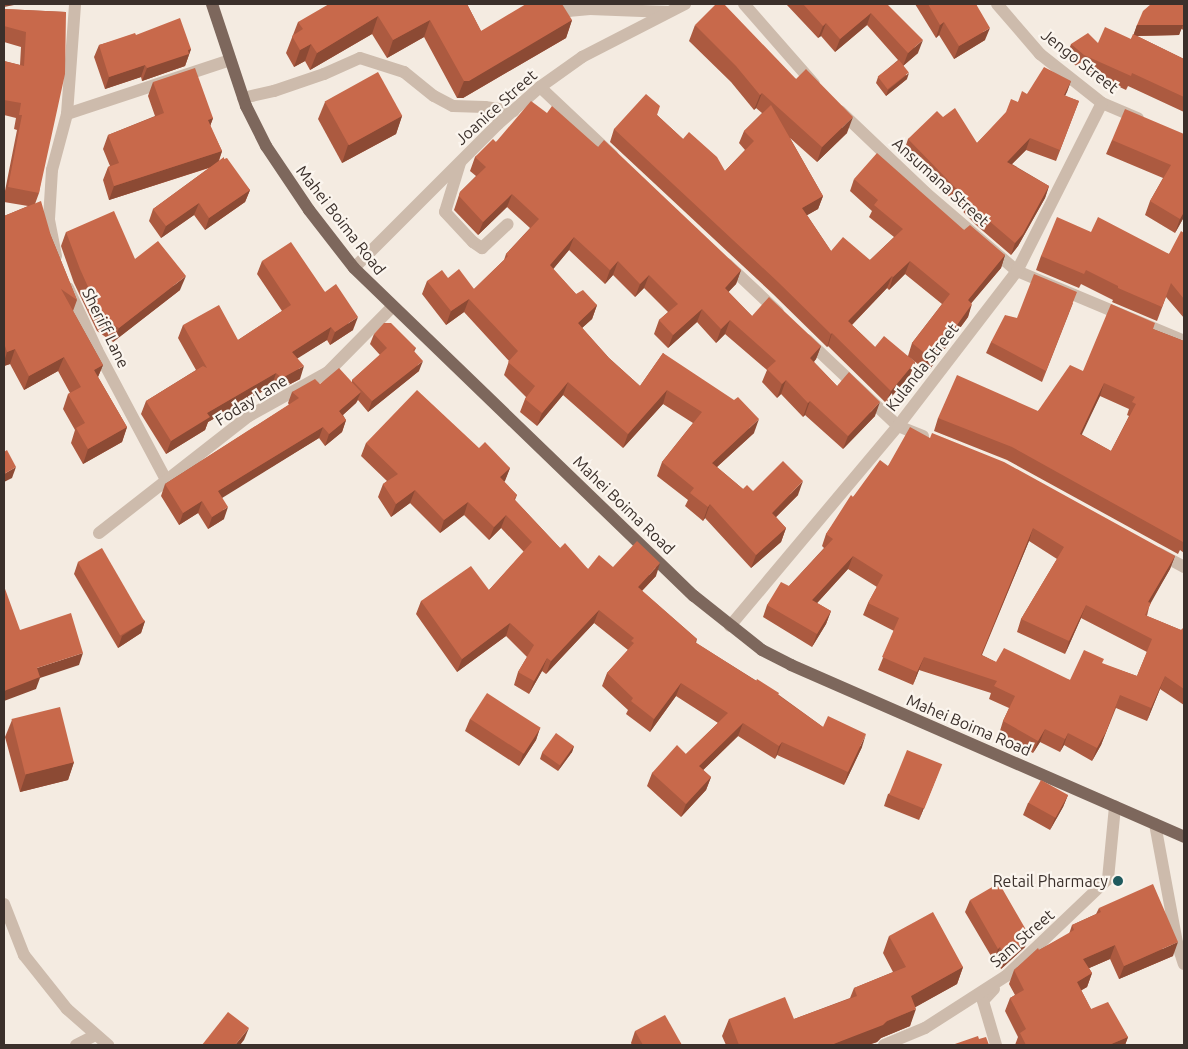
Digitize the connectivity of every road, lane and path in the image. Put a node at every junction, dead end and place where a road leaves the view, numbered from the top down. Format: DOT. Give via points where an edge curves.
graph roads {
  1 [pos="75,4"];
  2 [pos="212,4"];
  3 [pos="539,4"];
  4 [pos="685,4"];
  5 [pos="744,4"];
  6 [pos="997,4"];
  7 [pos="668,12"];
  8 [pos="230,60"];
  9 [pos="540,87"];
  10 [pos="243,98"];
  11 [pos="1102,103"];
  12 [pos="514,111"];
  13 [pos="67,114"];
  14 [pos="1148,122"];
  15 [pos="461,161"];
  16 [pos="626,168"];
  17 [pos="508,224"];
  18 [pos="719,256"];
  19 [pos="354,268"];
  20 [pos="1017,271"];
  21 [pos="392,307"];
  22 [pos="1184,341"];
  23 [pos="898,426"];
  24 [pos="938,442"];
  25 [pos="166,480"];
  26 [pos="99,534"];
  27 [pos="1145,546"];
  28 [pos="1184,567"];
  29 [pos="730,626"];
  30 [pos="1115,806"];
  31 [pos="1155,824"];
  32 [pos="1184,837"];
  33 [pos="4,904"];
  34 [pos="1184,964"];
  35 [pos="1006,976"];
  36 [pos="96,1034"];
  37 [pos="76,1045"];
  38 [pos="108,1045"];
  39 [pos="884,1045"];
  40 [pos="996,1045"];
  1 -- 13 [label="street, Sheriff Lane"];
  2 -- 8 [label="main road, Mahei Boima Road"];
  3 -- 7 [label="street" via="568,12 590,9"];
  4 -- 7 [label="street, Joanice Street"];
  5 -- 20 [label="street, Ansumana Street" via="825,96 926,193"];
  6 -- 11 [label="street, Jengo Street" via="1040,54"];
  7 -- 9 [label="street, Joanice Street" via="582,57"];
  8 -- 10 [label="main road, Mahei Boima Road"];
  8 -- 13 [label="street"];
  9 -- 12 [label="street, Joanice Street"];
  9 -- 16 [label="street"];
  10 -- 12 [label="street" via="274,92 360,58 404,72 434,96 453,106"];
  10 -- 19 [label="main road, Mahei Boima Road" via="266,146 309,210"];
  11 -- 14 [label="street, Jengo Street"];
  11 -- 20 [label="street, Kulanda Street"];
  12 -- 15 [label="street, Joanice Street"];
  13 -- 25 [label="street, Sheriff Lane" via="52,170 49,219 53,248 97,350"];
  15 -- 17 [label="street" via="445,212 482,248"];
  15 -- 19 [label="street, Joanice Street"];
  18 -- 23 [label="street"];
  19 -- 21 [label="main road, Mahei Boima Road"];
  20 -- 22 [label="street, Ansumana Street"];
  20 -- 23 [label="street, Kulanda Street"];
  21 -- 25 [label="street, Foday Lane" via="328,372 249,416"];
  21 -- 29 [label="main road, Mahei Boima Road" via="694,596"];
  23 -- 24 [label="street"];
  23 -- 29 [label="street, Kulanda Street"];
  25 -- 26 [label="street, Foday Lane"];
  27 -- 28 [label="street"];
  29 -- 30 [label="main road, Mahei Boima Road" via="762,650 791,665"];
  30 -- 31 [label="main road, Mahei Boima Road"];
  30 -- 35 [label="street, Sam Street" via="1108,879"];
  31 -- 32 [label="main road, Mahei Boima Road"];
  31 -- 34 [label="street" via="1177,943"];
  33 -- 36 [label="street" via="24,955 67,1010"];
  35 -- 39 [label="street, Sam Street" via="925,1028"];
  35 -- 40 [label="street" via="983,1001"];
  36 -- 37 [label="street"];
  36 -- 38 [label="street"];
}
